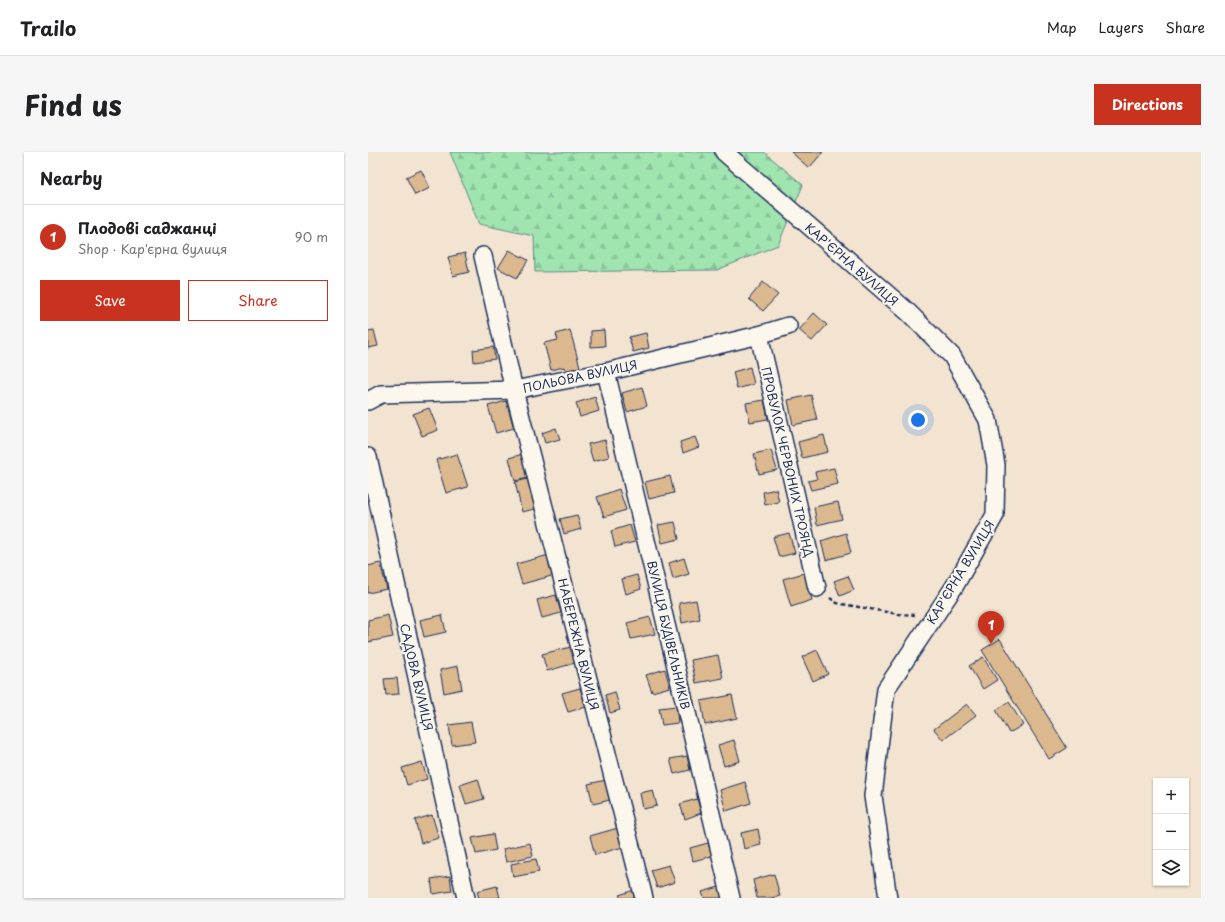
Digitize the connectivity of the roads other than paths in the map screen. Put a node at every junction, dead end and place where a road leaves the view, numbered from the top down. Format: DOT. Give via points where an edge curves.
graph roads {
  1 [pos="724,152"];
  2 [pos="483,256"];
  3 [pos="788,326"];
  4 [pos="759,335"];
  5 [pos="606,372"];
  6 [pos="514,390"];
  7 [pos="368,400"];
  8 [pos="368,457"];
  9 [pos="817,588"];
  10 [pos="466,898"];
  11 [pos="644,898"];
  12 [pos="731,898"];
  13 [pos="888,898"];
  1 -- 13 [label="street, КАР'ЄРНА ВУЛИЦЯ" via="908,312 952,356 988,420 996,465 994,515 954,586 886,689 873,796"];
  2 -- 6 [label="street, НАБЕРЕЖНА ВУЛИЦЯ"];
  3 -- 4 [label="street, ПОЛЬОВА ВУЛИЦЯ"];
  4 -- 5 [label="street, ПОЛЬОВА ВУЛИЦЯ"];
  4 -- 9 [label="street, ПРОВУЛОК ЧЕРВОНИХ ТРОЯНД"];
  5 -- 6 [label="street, ПОЛЬОВА ВУЛИЦЯ"];
  5 -- 12 [label="street, ВУЛИЦЯ БУДІВЕЛЬНИКІВ"];
  6 -- 7 [label="street, ПОЛЬОВА ВУЛИЦЯ" via="381,394"];
  6 -- 11 [label="street, НАБЕРЕЖНА ВУЛИЦЯ"];
  8 -- 10 [label="street, САДОВА ВУЛИЦЯ"];
}
